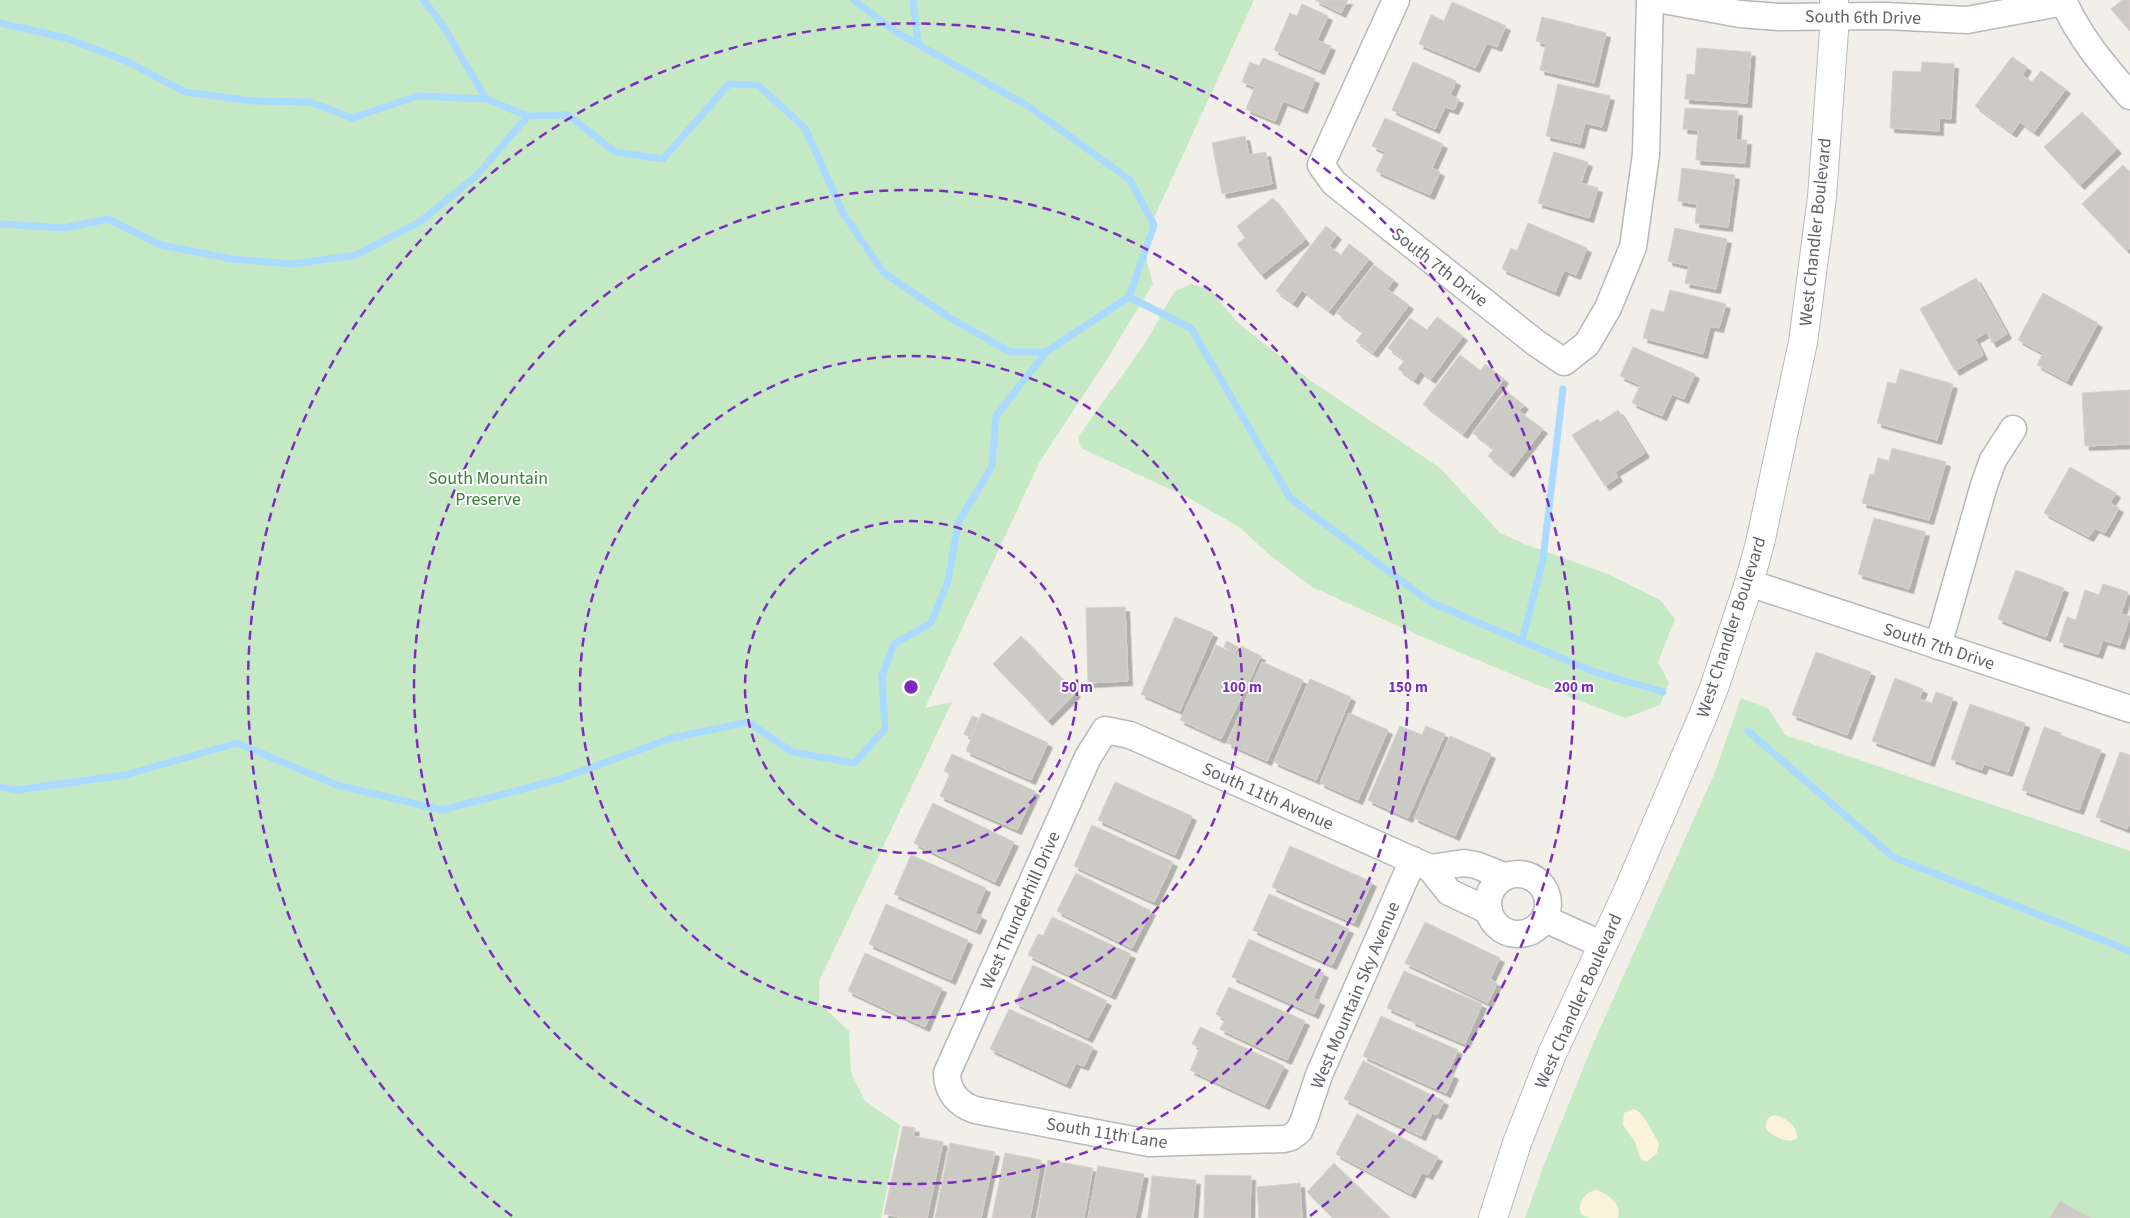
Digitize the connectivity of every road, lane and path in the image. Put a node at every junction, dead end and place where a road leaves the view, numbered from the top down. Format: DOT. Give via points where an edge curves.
graph roads {
  1 [pos="1396,0"];
  2 [pos="1650,0"];
  3 [pos="1663,0"];
  4 [pos="2063,1"];
  5 [pos="1835,8"];
  6 [pos="2130,96"];
  7 [pos="2013,429"];
  8 [pos="1749,583"];
  9 [pos="1938,646"];
  10 [pos="2130,709"];
  11 [pos="1105,730"];
  12 [pos="1421,864"];
  13 [pos="1504,876"];
  14 [pos="1489,912"];
  15 [pos="1544,919"];
  16 [pos="1602,945"];
  17 [pos="951,1092"];
  18 [pos="1299,1130"];
  19 [pos="1492,1218"];
  1 -- 2 [label="street, South 7th Drive" via="1321,165 1334,183 1564,362 1587,344 1608,308 1633,247 1646,154"];
  3 -- 5 [label="street, South 6th Drive" via="1740,14"];
  4 -- 5 [label="street, South 6th Drive" via="1967,20"];
  4 -- 6 [label="street" via="2087,43"];
  5 -- 8 [label="main road, West Chandler Boulevard" via="1822,197 1803,342"];
  7 -- 9 [label="street" via="1993,460 1984,485"];
  8 -- 9 [label="street, South 7th Drive"];
  8 -- 16 [label="main road, West Chandler Boulevard" via="1702,718"];
  9 -- 10 [label="street, South 7th Drive"];
  11 -- 12 [label="street, South 11th Avenue" via="1130,735"];
  11 -- 17 [label="street, West Thunderhill Drive" via="1088,757 947,1073"];
  12 -- 13 [label="street" via="1464,863"];
  12 -- 14 [label="street, South 11th Avenue" via="1449,892"];
  12 -- 18 [label="street, West Mountain Sky Avenue" via="1319,1075"];
  13 -- 14 [label="street" via="1492,888"];
  13 -- 15 [label="street" via="1524,873 1540,882 1548,900"];
  14 -- 15 [label="street, South 11th Avenue" via="1498,927 1514,934 1532,931"];
  15 -- 16 [label="street"];
  16 -- 19 [label="main road, West Chandler Boulevard" via="1552,1054"];
  17 -- 18 [label="street, South 11th Lane" via="964,1106 975,1110 1149,1142 1284,1139"];
}
